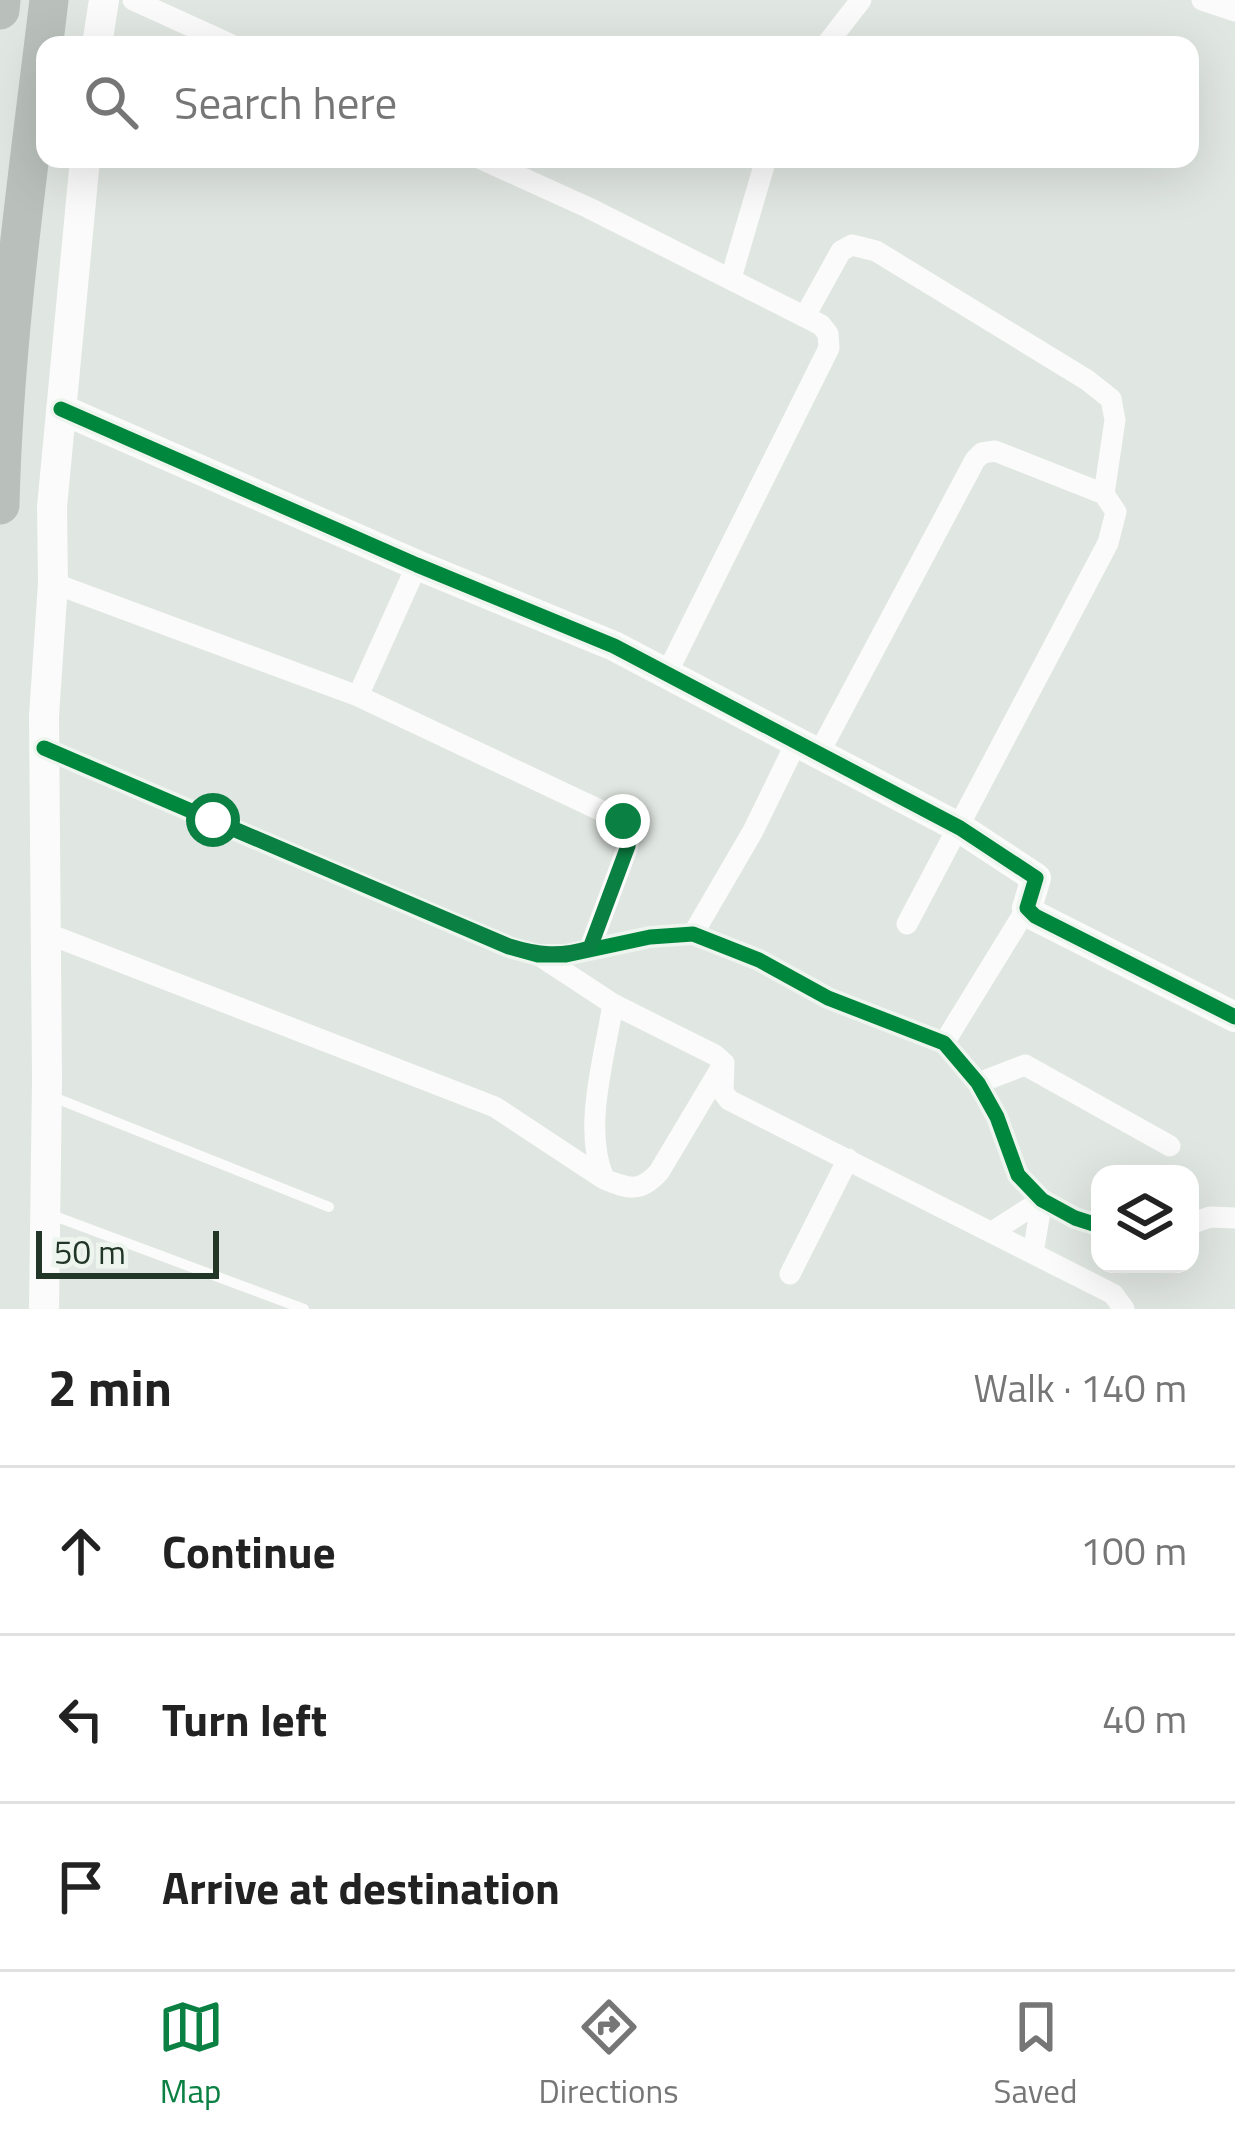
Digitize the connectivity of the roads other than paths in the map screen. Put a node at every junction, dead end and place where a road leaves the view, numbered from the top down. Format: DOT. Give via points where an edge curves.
graph roads {
  1 [pos="1,0"];
  2 [pos="49,0"];
  3 [pos="104,0"];
  4 [pos="133,0"];
  5 [pos="861,0"];
  6 [pos="1202,0"];
  7 [pos="0,10"];
  8 [pos="1235,10"];
  9 [pos="45,36"];
  10 [pos="98,36"];
  11 [pos="212,36"];
  12 [pos="833,36"];
  13 [pos="36,109"];
  14 [pos="84,168"];
  15 [pos="500,168"];
  16 [pos="763,168"];
  17 [pos="731,278"];
  18 [pos="805,316"];
  19 [pos="61,410"];
  20 [pos="1104,494"];
  21 [pos="0,505"];
  22 [pos="417,565"];
  23 [pos="53,583"];
  24 [pos="667,673"];
  25 [pos="358,696"];
  26 [pos="44,748"];
  27 [pos="807,749"];
  28 [pos="960,828"];
  29 [pos="1027,908"];
  30 [pos="907,924"];
  31 [pos="46,933"];
  32 [pos="693,934"];
  33 [pos="590,948"];
  34 [pos="538,955"];
  35 [pos="613,1004"];
  36 [pos="1235,1016"];
  37 [pos="944,1043"];
  38 [pos="724,1063"];
  39 [pos="978,1083"];
  40 [pos="47,1095"];
  41 [pos="1170,1146"];
  42 [pos="848,1160"];
  43 [pos="604,1179"];
  44 [pos="1042,1200"];
  45 [pos="329,1207"];
  46 [pos="45,1213"];
  47 [pos="1235,1218"];
  48 [pos="1199,1221"];
  49 [pos="1091,1223"];
  50 [pos="992,1232"];
  51 [pos="1033,1253"];
  52 [pos="790,1274"];
  53 [pos="44,1309"];
  54 [pos="304,1309"];
  55 [pos="1124,1309"];
  1 -- 7 [label="highway"];
  2 -- 9 [label="highway"];
  3 -- 10 [label="street"];
  4 -- 11 [label="street"];
  5 -- 12 [label="street"];
  6 -- 8 [label="street"];
  13 -- 21 [label="highway"];
  14 -- 19 [label="street"];
  15 -- 17 [label="street"];
  16 -- 17 [label="street"];
  17 -- 18 [label="street"];
  18 -- 20 [label="street" via="841,251 876,251 1111,399"];
  18 -- 24 [label="street" via="828,334 829,348"];
  19 -- 22 [label="street"];
  19 -- 23 [label="street"];
  20 -- 27 [label="street" via="982,452"];
  20 -- 28 [label="street" via="1116,512 1108,543"];
  22 -- 24 [label="street"];
  22 -- 25 [label="street"];
  23 -- 25 [label="street"];
  23 -- 26 [label="street"];
  24 -- 27 [label="street"];
  25 -- 33 [label="street" via="623,821 628,846"];
  26 -- 31 [label="street"];
  26 -- 34 [label="street"];
  27 -- 28 [label="street"];
  27 -- 32 [label="street"];
  28 -- 29 [label="street" via="1036,878"];
  28 -- 30 [label="street"];
  29 -- 36 [label="street"];
  29 -- 37 [label="street"];
  31 -- 40 [label="street"];
  31 -- 43 [label="street" via="495,1107"];
  32 -- 33 [label="street"];
  32 -- 37 [label="street"];
  33 -- 34 [label="street"];
  34 -- 35 [label="street"];
  35 -- 38 [label="street"];
  35 -- 43 [label="street" via="595,1119"];
  37 -- 39 [label="street"];
  38 -- 42 [label="street" via="729,1100"];
  38 -- 43 [label="street" via="648,1184"];
  39 -- 41 [label="street" via="1025,1065"];
  39 -- 44 [label="street" via="1018,1174"];
  40 -- 45 [label="lane"];
  40 -- 46 [label="street"];
  42 -- 50 [label="street"];
  42 -- 52 [label="street"];
  44 -- 49 [label="street"];
  44 -- 50 [label="street"];
  44 -- 51 [label="street"];
  46 -- 53 [label="street"];
  46 -- 54 [label="lane"];
  47 -- 48 [label="street"];
  50 -- 51 [label="street"];
  51 -- 55 [label="street" via="1113,1294"];
}
